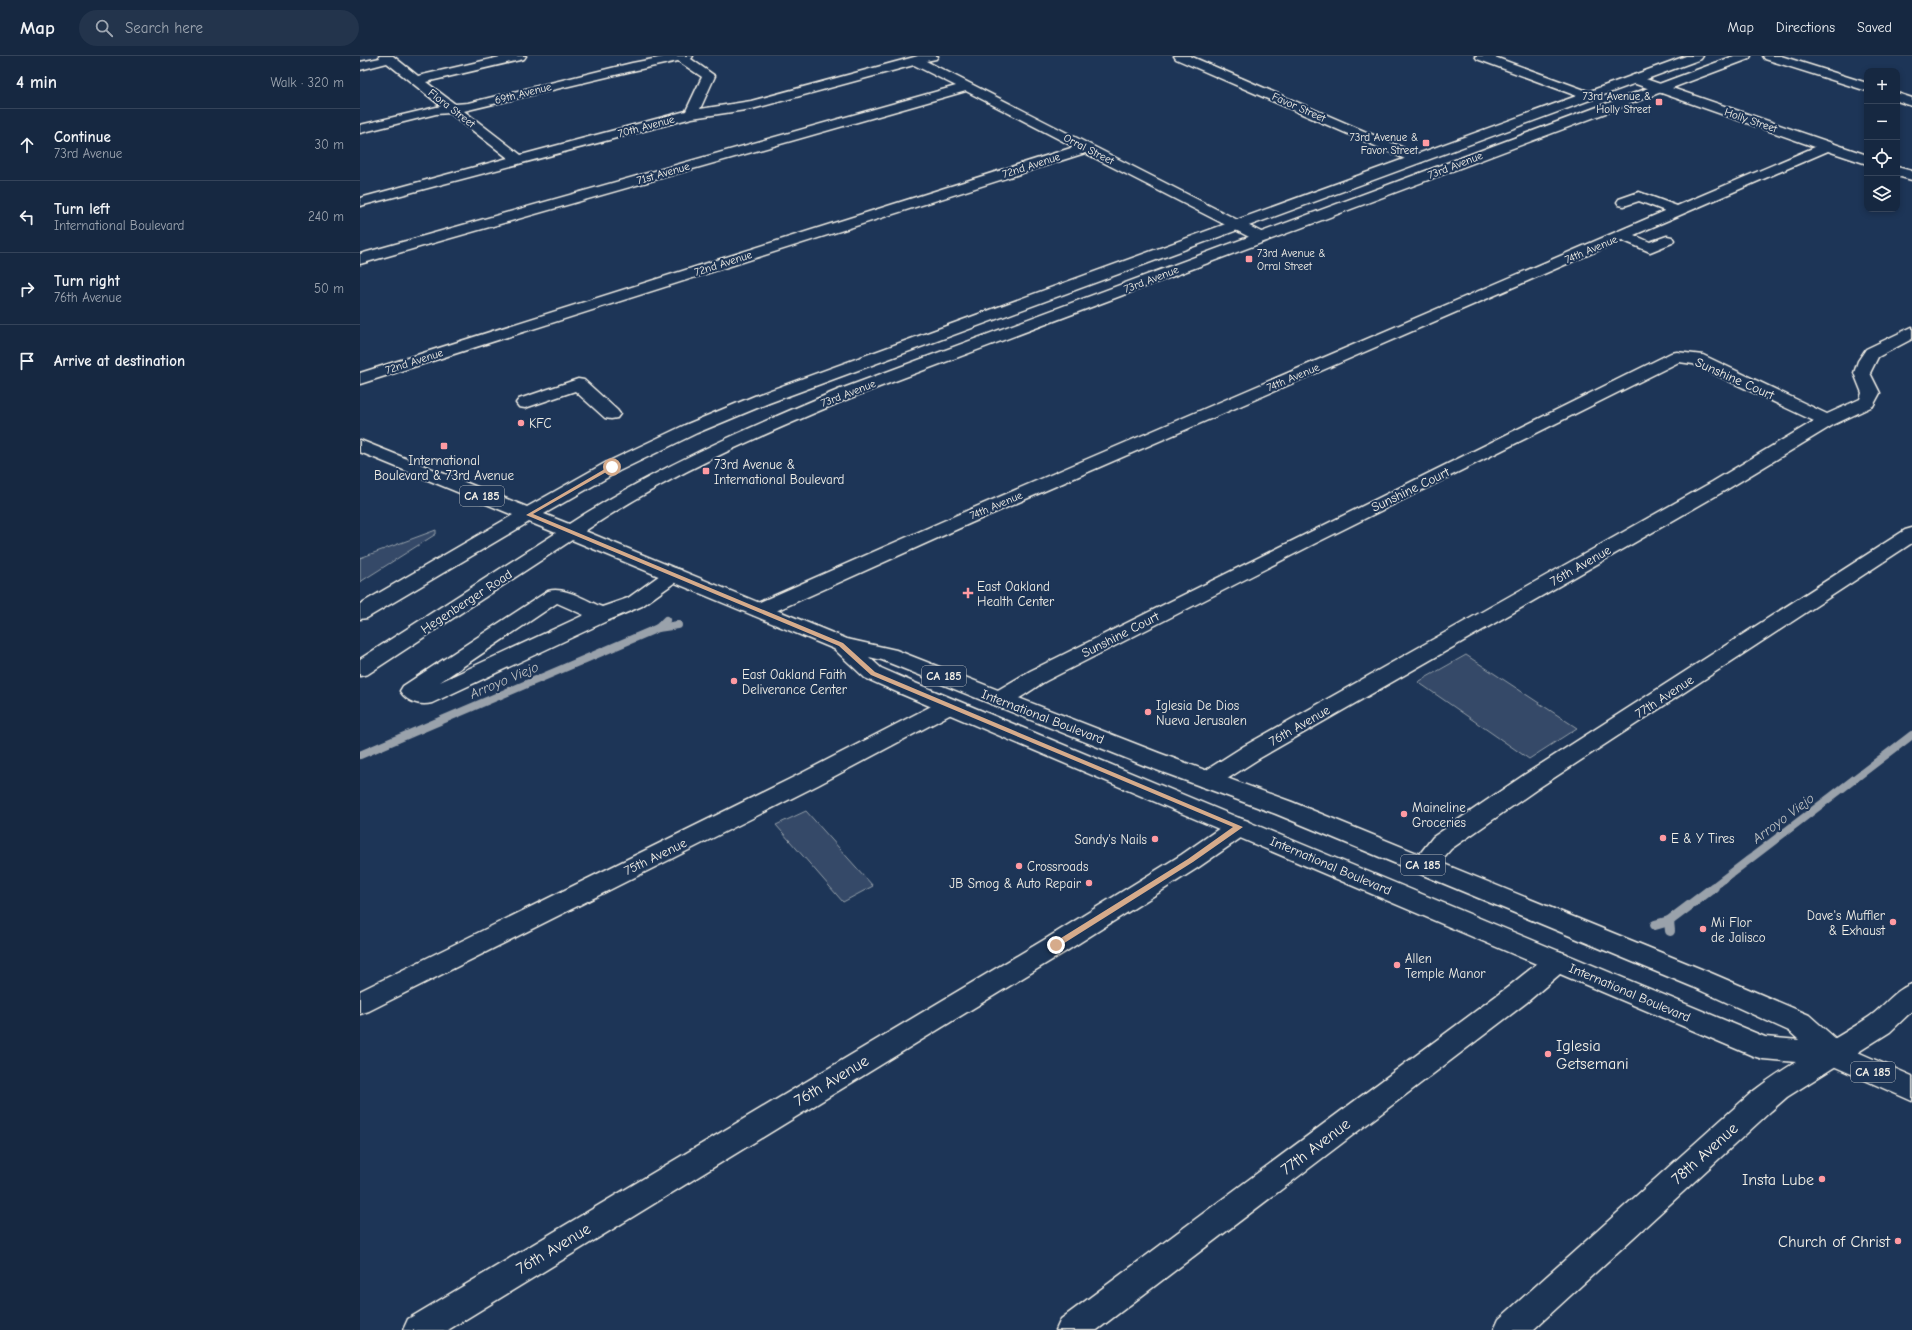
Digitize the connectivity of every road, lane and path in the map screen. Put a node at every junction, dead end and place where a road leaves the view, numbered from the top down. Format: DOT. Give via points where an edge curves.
graph roads {
  1 [pos="520,56"];
  2 [pos="932,56"];
  3 [pos="1180,56"];
  4 [pos="1481,56"];
  5 [pos="1697,56"];
  6 [pos="1745,56"];
  7 [pos="1769,56"];
  8 [pos="683,57"];
  9 [pos="387,58"];
  10 [pos="916,60"];
  11 [pos="360,66"];
  12 [pos="1634,79"];
  13 [pos="416,80"];
  14 [pos="1864,86"];
  15 [pos="967,87"];
  16 [pos="1659,88"];
  17 [pos="1588,96"];
  18 [pos="1900,98"];
  19 [pos="1912,102"];
  20 [pos="453,108"];
  21 [pos="691,114"];
  22 [pos="360,129"];
  23 [pos="1828,146"];
  24 [pos="1085,148"];
  25 [pos="1417,159"];
  26 [pos="1864,159"];
  27 [pos="519,160"];
  28 [pos="1900,172"];
  29 [pos="1912,176"];
  30 [pos="360,202"];
  31 [pos="1624,202"];
  32 [pos="1678,211"];
  33 [pos="1235,225"];
  34 [pos="1622,235"];
  35 [pos="1262,238"];
  36 [pos="1667,240"];
  37 [pos="360,259"];
  38 [pos="1912,332"];
  39 [pos="360,379"];
  40 [pos="525,403"];
  41 [pos="611,414"];
  42 [pos="1827,421"];
  43 [pos="360,445"];
  44 [pos="529,515"];
  45 [pos="571,532"];
  46 [pos="1912,534"];
  47 [pos="674,574"];
  48 [pos="760,610"];
  49 [pos="360,613"];
  50 [pos="602,615"];
  51 [pos="841,644"];
  52 [pos="360,669"];
  53 [pos="999,699"];
  54 [pos="949,706"];
  55 [pos="1208,780"];
  56 [pos="1239,827"];
  57 [pos="1423,865"];
  58 [pos="1558,962"];
  59 [pos="1912,995"];
  60 [pos="360,1003"];
  61 [pos="1834,1054"];
  62 [pos="1912,1089"];
  63 [pos="419,1330"];
  64 [pos="1072,1330"];
  65 [pos="1510,1330"];
  1 -- 13 [label="street"];
  2 -- 10 [label="street, 70th Avenue"];
  3 -- 25 [label="street, Favor Street"];
  4 -- 17 [label="street"];
  5 -- 12 [label="street, 73rd Avenue"];
  6 -- 16 [label="street, 73rd Avenue"];
  7 -- 14 [label="street"];
  8 -- 20 [label="street, 69th Avenue" via="468,107"];
  8 -- 21 [label="street" via="709,76"];
  9 -- 11 [label="street"];
  9 -- 13 [label="street, Flora Street"];
  10 -- 15 [label="street, Orral Street"];
  10 -- 21 [label="street, 70th Avenue" via="752,105"];
  12 -- 16 [label="street, Holly Street"];
  12 -- 17 [label="street, 73rd Avenue"];
  13 -- 20 [label="street, Flora Street"];
  15 -- 24 [label="street, Orral Street"];
  15 -- 37 [label="street, 71st Avenue"];
  16 -- 23 [label="street, Holly Street"];
  16 -- 35 [label="street, 73rd Avenue"];
  17 -- 25 [label="street, 73rd Avenue"];
  18 -- 19 [label="street"];
  20 -- 22 [label="street, 69th Avenue"];
  20 -- 27 [label="street, Flora Street"];
  21 -- 27 [label="street, 70th Avenue"];
  23 -- 26 [label="street, Holly Street"];
  23 -- 32 [label="street, 74th Avenue"];
  24 -- 33 [label="street, Orral Street"];
  24 -- 39 [label="street, 72nd Avenue"];
  25 -- 33 [label="street, 73rd Avenue"];
  27 -- 30 [label="street, 70th Avenue"];
  28 -- 29 [label="street"];
  31 -- 32 [label="street" via="1638,196"];
  32 -- 34 [label="street, 74th Avenue"];
  33 -- 35 [label="street, Orral Street"];
  33 -- 44 [label="street, 73rd Avenue" via="750,404 642,453"];
  34 -- 36 [label="street" via="1650,247"];
  34 -- 48 [label="street, 74th Avenue" via="964,519"];
  35 -- 45 [label="street, 73rd Avenue" via="811,407 672,471 608,507"];
  38 -- 42 [label="street, 76th Avenue" via="1872,353 1866,361 1862,373 1871,393 1867,402"];
  40 -- 41 [label="street" via="578,384"];
  42 -- 53 [label="street, Sunshine Court" via="1697,359 1677,357 1307,540 1038,676"];
  42 -- 55 [label="street, 76th Avenue" via="1719,486 1252,752"];
  43 -- 44 [label="street, International Boulevard / CA 185"];
  44 -- 45 [label="street, International Boulevard / CA 185"];
  44 -- 49 [label="street"];
  45 -- 47 [label="street, International Boulevard / CA 185"];
  45 -- 52 [label="street, Hegenberger Road"];
  46 -- 57 [label="street, 77th Avenue" via="1532,781 1442,842"];
  47 -- 48 [label="street, International Boulevard / CA 185"];
  47 -- 50 [label="street" via="635,602"];
  48 -- 51 [label="street, International Boulevard / CA 185"];
  50 -- 50 [label="street" via="555,595 411,691 424,698"];
  51 -- 53 [label="street, International Boulevard / CA 185" via="888,655"];
  51 -- 54 [label="street, International Boulevard / CA 185" via="873,673"];
  53 -- 55 [label="street, International Boulevard / CA 185"];
  54 -- 56 [label="street, International Boulevard / CA 185"];
  54 -- 60 [label="street, 75th Avenue" via="810,779"];
  55 -- 57 [label="street, International Boulevard / CA 185"];
  56 -- 58 [label="street, International Boulevard / CA 185"];
  56 -- 63 [label="street, 76th Avenue" via="1056,945"];
  57 -- 61 [label="street, International Boulevard / CA 185" via="1702,980 1798,1023"];
  58 -- 61 [label="street, International Boulevard / CA 185" via="1763,1048"];
  58 -- 64 [label="street, 77th Avenue"];
  59 -- 61 [label="street, 78th Avenue" via="1880,1024"];
  61 -- 62 [label="street, International Boulevard / CA 185"];
  61 -- 65 [label="street, 78th Avenue" via="1777,1089 1761,1102"];
}
